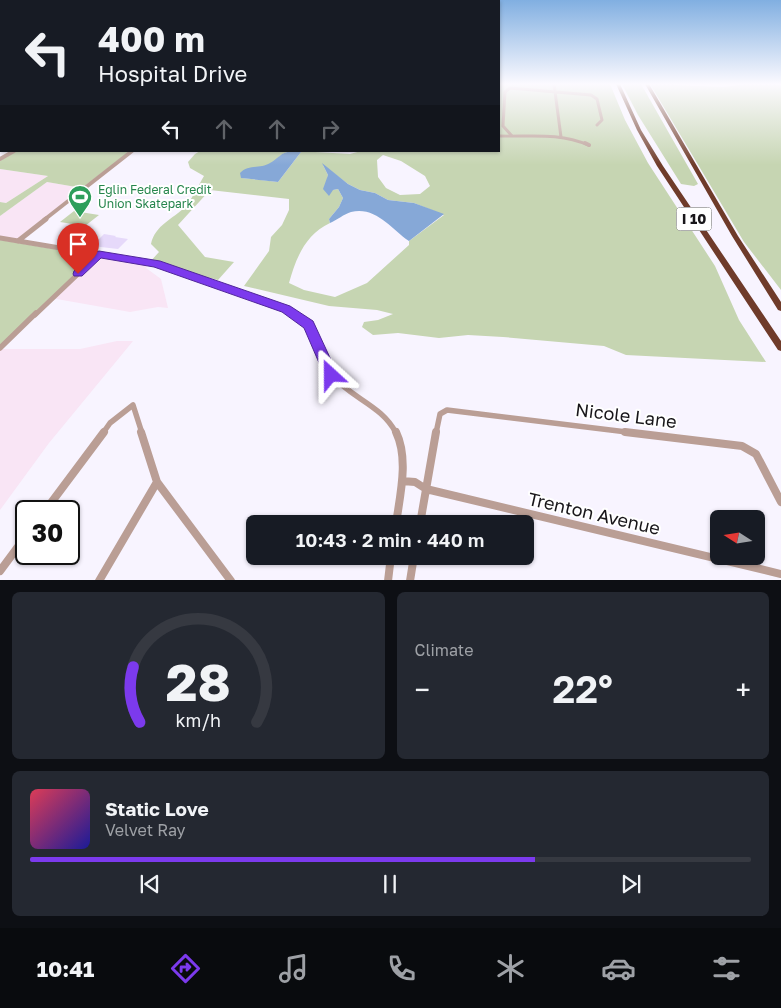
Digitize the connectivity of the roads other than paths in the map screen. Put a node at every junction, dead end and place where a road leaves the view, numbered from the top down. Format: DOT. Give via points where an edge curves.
graph roads {
  1 [pos="504,111"];
  2 [pos="558,111"];
  3 [pos="599,111"];
  4 [pos="630,111"];
  5 [pos="663,111"];
  6 [pos="597,125"];
  7 [pos="500,136"];
  8 [pos="512,136"];
  9 [pos="561,137"];
  10 [pos="589,145"];
  11 [pos="12,152"];
  12 [pos="131,152"];
  13 [pos="0,160"];
  14 [pos="0,238"];
  15 [pos="18,241"];
  16 [pos="99,254"];
  17 [pos="781,308"];
  18 [pos="0,348"];
  19 [pos="781,348"];
  20 [pos="402,481"];
  21 [pos="158,482"];
  22 [pos="426,489"];
  23 [pos="52,500"];
  24 [pos="781,502"];
  25 [pos="397,515"];
  26 [pos="422,515"];
  27 [pos="15,551"];
  28 [pos="390,565"];
  29 [pos="412,565"];
  30 [pos="0,571"];
  31 [pos="781,574"];
  32 [pos="99,580"];
  33 [pos="231,580"];
  34 [pos="388,580"];
  35 [pos="410,580"];
  1 -- 8 [label="street" via="503,126"];
  2 -- 9 [label="street"];
  3 -- 6 [label="street" via="602,120"];
  4 -- 19 [label="highway, I 10" via="665,175"];
  5 -- 17 [label="highway, I 10"];
  7 -- 8 [label="street"];
  8 -- 9 [label="street"];
  9 -- 10 [label="street"];
  11 -- 13 [label="street"];
  12 -- 15 [label="street"];
  14 -- 15 [label="street"];
  15 -- 16 [label="street"];
  16 -- 18 [label="street"];
  16 -- 20 [label="street" via="156,264 298,316 314,333 331,375 383,414 393,427 400,445"];
  20 -- 22 [label="street, Trenton Avenue" via="415,482"];
  20 -- 25 [label="street"];
  21 -- 23 [label="street" via="133,405 110,422"];
  21 -- 32 [label="street"];
  21 -- 33 [label="street"];
  22 -- 24 [label="street, Nicole Lane" via="439,416 452,410 742,446 756,454"];
  22 -- 26 [label="street"];
  22 -- 31 [label="street, Trenton Avenue"];
  27 -- 30 [label="street"];
  28 -- 34 [label="street"];
  29 -- 35 [label="street"];
}
